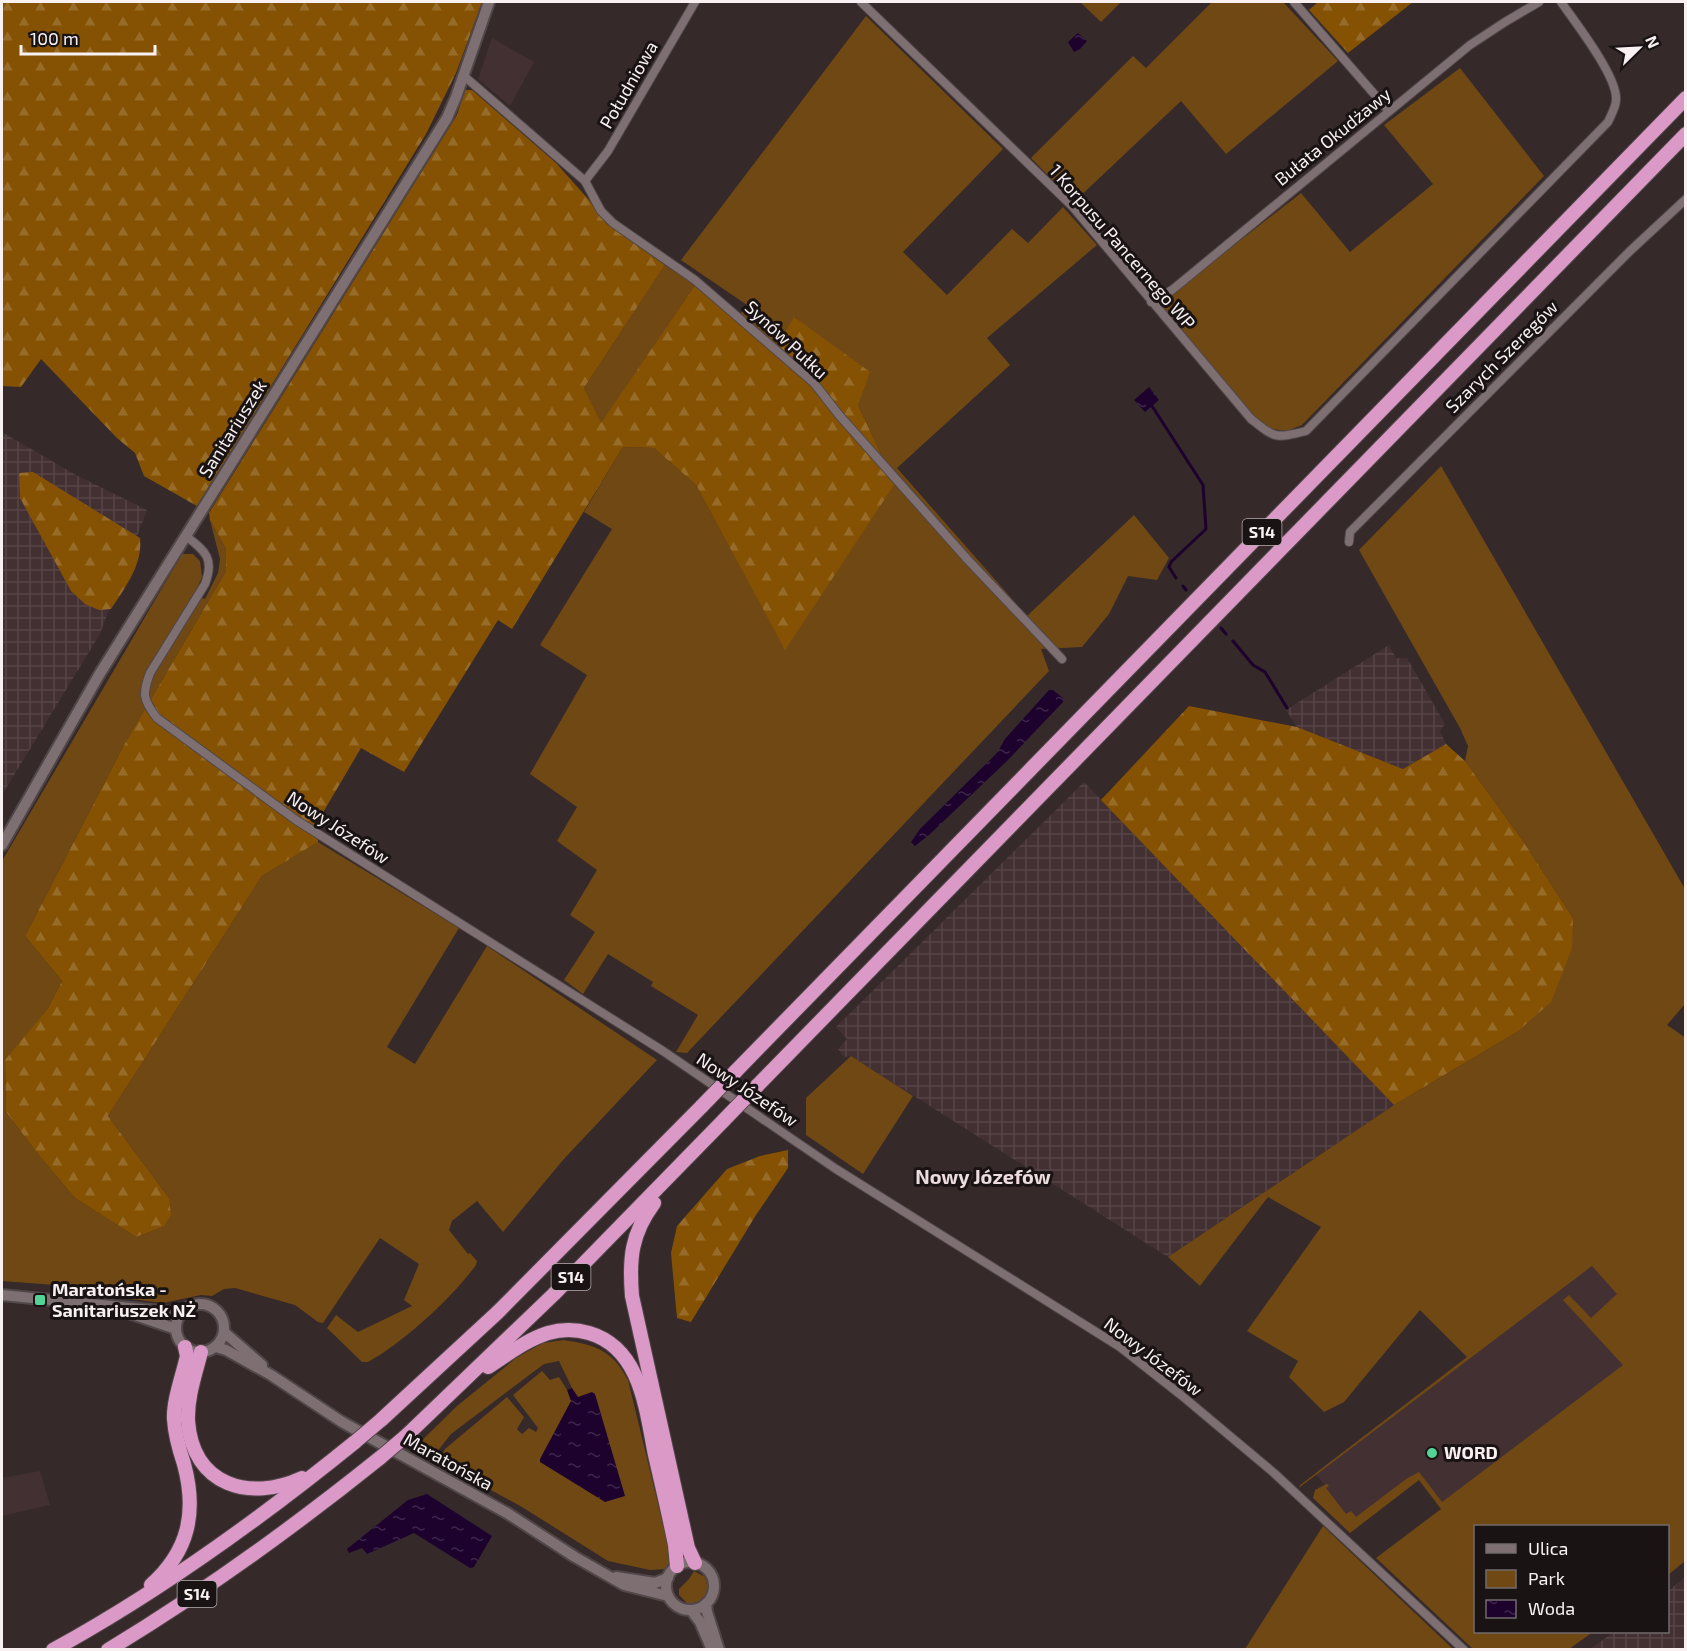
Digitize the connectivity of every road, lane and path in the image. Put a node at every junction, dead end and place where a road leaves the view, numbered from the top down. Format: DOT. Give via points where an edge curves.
graph roads {
  1 [pos="489,2"];
  2 [pos="695,2"];
  3 [pos="861,2"];
  4 [pos="1294,2"];
  5 [pos="1539,2"];
  6 [pos="1561,2"];
  7 [pos="464,76"];
  8 [pos="1686,98"];
  9 [pos="1389,111"];
  10 [pos="1686,134"];
  11 [pos="585,181"];
  12 [pos="1686,199"];
  13 [pos="1151,302"];
  14 [pos="186,536"];
  15 [pos="1349,542"];
  16 [pos="1062,659"];
  17 [pos="2,845"];
  18 [pos="676,1170"];
  19 [pos="2,1295"];
  20 [pos="105,1307"];
  21 [pos="181,1313"];
  22 [pos="176,1329"];
  23 [pos="224,1332"];
  24 [pos="185,1347"];
  25 [pos="216,1347"];
  26 [pos="201,1352"];
  27 [pos="271,1375"];
  28 [pos="464,1383"];
  29 [pos="321,1470"];
  30 [pos="695,1563"];
  31 [pos="677,1566"];
  32 [pos="610,1576"];
  33 [pos="668,1578"];
  34 [pos="668,1596"];
  35 [pos="706,1604"];
  36 [pos="124,1609"];
  37 [pos="691,1610"];
  38 [pos="53,1650"];
  39 [pos="108,1650"];
  40 [pos="712,1650"];
  41 [pos="720,1650"];
  42 [pos="1464,1650"];
  1 -- 7 [label="street, Sanitariuszek"];
  2 -- 11 [label="street, Południowa" via="608,152"];
  3 -- 13 [label="street, 1 Korpusu Pancernego WP" via="1072,206"];
  4 -- 9 [label="street"];
  5 -- 9 [label="street, Bułata Okudżawy" via="1470,45"];
  6 -- 13 [label="street, 1 Korpusu Pancernego WP" via="1615,87 1616,102 1608,122 1306,431 1272,435 1251,419"];
  7 -- 11 [label="street, Synów Pułku"];
  7 -- 14 [label="street, Sanitariuszek" via="447,118"];
  8 -- 29 [label="highway, S14, bridge" via="498,1312"];
  9 -- 13 [label="street, Bułata Okudżawy" via="1172,290"];
  10 -- 18 [label="highway, S14, bridge"];
  11 -- 16 [label="street, Synów Pułku" via="601,211 613,223 695,280 813,383 968,560"];
  12 -- 15 [label="street, Szarych Szeregów" via="1350,532"];
  14 -- 17 [label="street, Sanitariuszek" via="99,675"];
  14 -- 42 [label="street, Nowy Józefów" via="209,558 210,572 144,688 145,703 157,718 296,820 663,1051 836,1169 1120,1347 1274,1473"];
  18 -- 28 [label="highway, S14"];
  18 -- 30 [label="highway" via="637,1230 630,1269 639,1330 688,1548"];
  19 -- 20 [label="street"];
  20 -- 21 [label="street"];
  20 -- 22 [label="street"];
  21 -- 22 [label="street"];
  21 -- 23 [label="street" via="196,1304 208,1305 222,1318"];
  22 -- 24 [label="street" via="178,1340"];
  23 -- 25 [label="street"];
  23 -- 27 [label="street, Maratońska"];
  24 -- 26 [label="street"];
  24 -- 36 [label="highway" via="187,1356 174,1415 190,1494 189,1523 175,1558"];
  25 -- 26 [label="street"];
  25 -- 27 [label="street, Maratońska"];
  26 -- 29 [label="highway" via="189,1398 188,1421 190,1437 205,1467 228,1483 259,1490 286,1485"];
  27 -- 32 [label="street, Maratońska" via="342,1422 507,1513"];
  28 -- 31 [label="highway" via="548,1333 579,1330 595,1334 617,1349 628,1360 644,1401"];
  28 -- 39 [label="highway, S14, bridge" via="381,1457 258,1552"];
  29 -- 36 [label="highway, S14" via="228,1540"];
  30 -- 31 [label="street"];
  30 -- 35 [label="street" via="712,1577 714,1592"];
  31 -- 33 [label="street"];
  32 -- 33 [label="street, Maratońska" via="655,1582"];
  32 -- 34 [label="street, Maratońska" via="630,1587"];
  33 -- 34 [label="street"];
  34 -- 37 [label="street" via="678,1607"];
  35 -- 37 [label="street"];
  35 -- 41 [label="street"];
  36 -- 38 [label="highway, S14"];
  37 -- 40 [label="street"];
}
